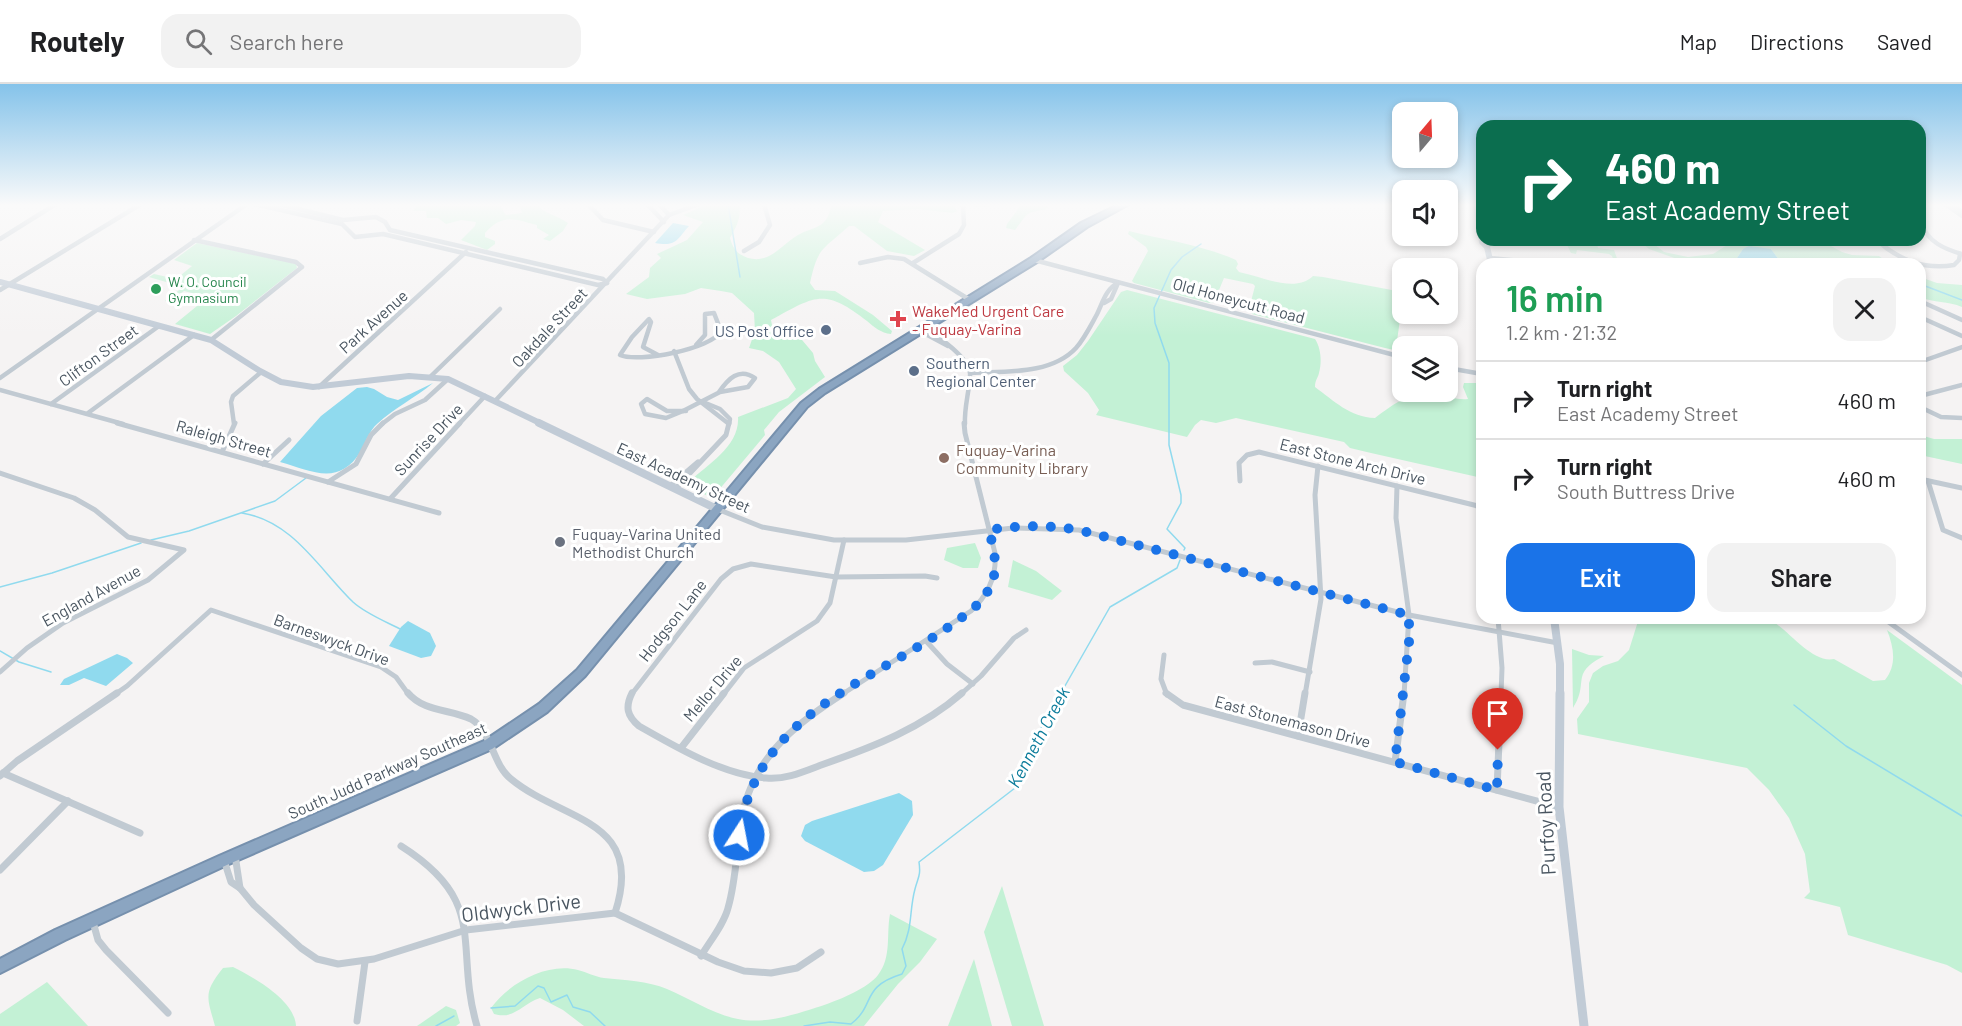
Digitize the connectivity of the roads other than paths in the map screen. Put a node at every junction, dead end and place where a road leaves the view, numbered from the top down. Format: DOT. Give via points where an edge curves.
graph roads {
  1 [pos="69,248"];
  2 [pos="183,248"];
  3 [pos="231,248"];
  4 [pos="440,248"];
  5 [pos="470,248"];
  6 [pos="639,248"];
  7 [pos="749,248"];
  8 [pos="937,248"];
  9 [pos="1051,248"];
  10 [pos="1060,248"];
  11 [pos="1887,248"];
  12 [pos="1946,248"];
  13 [pos="744,251"];
  14 [pos="464,254"];
  15 [pos="1961,254"];
  16 [pos="1907,258"];
  17 [pos="1034,260"];
  18 [pos="860,263"];
  19 [pos="913,263"];
  20 [pos="1926,265"];
  21 [pos="0,282"];
  22 [pos="1118,282"];
  23 [pos="607,283"];
  24 [pos="8,285"];
  25 [pos="0,290"];
  26 [pos="970,300"];
  27 [pos="1104,303"];
  28 [pos="1926,304"];
  29 [pos="98,309"];
  30 [pos="500,309"];
  31 [pos="1927,320"];
  32 [pos="1962,320"];
  33 [pos="159,326"];
  34 [pos="720,327"];
  35 [pos="706,328"];
  36 [pos="923,329"];
  37 [pos="194,335"];
  38 [pos="1962,336"];
  39 [pos="632,337"];
  40 [pos="644,338"];
  41 [pos="211,340"];
  42 [pos="696,345"];
  43 [pos="1962,347"];
  44 [pos="674,351"];
  45 [pos="1392,354"];
  46 [pos="658,355"];
  47 [pos="1926,360"];
  48 [pos="1458,370"];
  49 [pos="260,373"];
  50 [pos="971,373"];
  51 [pos="1476,373"];
  52 [pos="430,376"];
  53 [pos="0,378"];
  54 [pos="448,380"];
  55 [pos="1962,385"];
  56 [pos="319,387"];
  57 [pos="0,390"];
  58 [pos="719,392"];
  59 [pos="1926,394"];
  60 [pos="485,396"];
  61 [pos="495,401"];
  62 [pos="702,402"];
  63 [pos="51,404"];
  64 [pos="1926,410"];
  65 [pos="686,411"];
  66 [pos="88,413"];
  67 [pos="1962,418"];
  68 [pos="729,424"];
  69 [pos="289,440"];
  70 [pos="222,452"];
  71 [pos="700,461"];
  72 [pos="263,464"];
  73 [pos="1318,466"];
  74 [pos="0,473"];
  75 [pos="1240,481"];
  76 [pos="1928,481"];
  77 [pos="328,482"];
  78 [pos="1397,486"];
  79 [pos="672,488"];
  80 [pos="1962,488"];
  81 [pos="390,499"];
  82 [pos="1476,505"];
  83 [pos="717,509"];
  84 [pos="439,513"];
  85 [pos="989,530"];
  86 [pos="1962,538"];
  87 [pos="844,540"];
  88 [pos="836,577"];
  89 [pos="937,578"];
  90 [pos="1321,592"];
  91 [pos="1409,615"];
  92 [pos="1499,624"];
  93 [pos="1555,624"];
  94 [pos="1891,624"];
  95 [pos="1026,630"];
  96 [pos="1500,631"];
  97 [pos="926,641"];
  98 [pos="1558,643"];
  99 [pos="1164,656"];
  100 [pos="1255,663"];
  101 [pos="0,672"];
  102 [pos="1310,672"];
  103 [pos="1962,675"];
  104 [pos="973,684"];
  105 [pos="1299,736"];
  106 [pos="488,745"];
  107 [pos="681,748"];
  108 [pos="1395,762"];
  109 [pos="2,775"];
  110 [pos="756,776"];
  111 [pos="1497,790"];
  112 [pos="68,801"];
  113 [pos="1559,807"];
  114 [pos="140,833"];
  115 [pos="401,846"];
  116 [pos="229,858"];
  117 [pos="0,870"];
  118 [pos="240,888"];
  119 [pos="615,913"];
  120 [pos="93,921"];
  121 [pos="466,930"];
  122 [pos="821,952"];
  123 [pos="701,956"];
  124 [pos="365,962"];
  125 [pos="0,966"];
  126 [pos="168,1013"];
  127 [pos="357,1021"];
  128 [pos="477,1026"];
  129 [pos="1584,1026"];
  1 -- 24 [label="street"];
  2 -- 29 [label="street"];
  3 -- 41 [label="street" via="296,262 302,267"];
  4 -- 14 [label="street"];
  5 -- 14 [label="street, Park Avenue"];
  5 -- 23 [label="street"];
  6 -- 23 [label="street, Oakdale Street"];
  7 -- 13 [label="street"];
  8 -- 19 [label="street"];
  9 -- 17 [label="highway"];
  10 -- 17 [label="highway"];
  11 -- 16 [label="street"];
  12 -- 15 [label="street"];
  14 -- 23 [label="street" via="598,285"];
  14 -- 56 [label="street, Park Avenue"];
  15 -- 20 [label="street" via="1954,265"];
  17 -- 22 [label="street, Old Honeycutt Road"];
  17 -- 26 [label="highway, South Judd Parkway Southeast"];
  18 -- 19 [label="street" via="888,256"];
  19 -- 26 [label="street"];
  21 -- 24 [label="street, East Academy Street"];
  22 -- 27 [label="street" via="1111,299"];
  22 -- 45 [label="street, Old Honeycutt Road"];
  23 -- 61 [label="street, Oakdale Street"];
  24 -- 25 [label="street"];
  24 -- 29 [label="street, East Academy Street"];
  26 -- 36 [label="highway, South Judd Parkway Southeast"];
  27 -- 50 [label="street" via="1077,346 1061,359 1034,367"];
  28 -- 32 [label="street"];
  29 -- 33 [label="street, East Academy Street"];
  29 -- 53 [label="street"];
  30 -- 52 [label="street"];
  31 -- 38 [label="street"];
  33 -- 37 [label="street, East Academy Street"];
  33 -- 63 [label="street, Clifton Street"];
  34 -- 35 [label="street"];
  34 -- 35 [label="street" via="714,313 709,312 705,314"];
  34 -- 42 [label="street" via="718,337"];
  35 -- 42 [label="street"];
  36 -- 50 [label="street" via="962,357"];
  36 -- 83 [label="highway, South Judd Parkway Southeast" via="804,405"];
  37 -- 41 [label="street, East Academy Street"];
  37 -- 66 [label="street"];
  39 -- 40 [label="street"];
  39 -- 40 [label="street" via="646,320 651,320"];
  39 -- 46 [label="street" via="620,352 621,357 636,360"];
  40 -- 46 [label="street" via="643,347"];
  41 -- 49 [label="street, East Academy Street"];
  42 -- 44 [label="street"];
  43 -- 47 [label="street"];
  44 -- 46 [label="street"];
  44 -- 62 [label="street" via="689,390"];
  48 -- 51 [label="street"];
  49 -- 56 [label="street, East Academy Street" via="285,383"];
  49 -- 70 [label="street" via="233,396 234,422"];
  50 -- 85 [label="street" via="963,421"];
  52 -- 54 [label="street, East Academy Street"];
  52 -- 56 [label="street, East Academy Street" via="397,376"];
  54 -- 60 [label="street, East Academy Street"];
  54 -- 77 [label="street" via="425,400 382,424 371,435 356,464"];
  55 -- 59 [label="street"];
  57 -- 63 [label="street, Raleigh Street"];
  58 -- 58 [label="street" via="748,387 754,378 748,373 735,373"];
  58 -- 62 [label="street"];
  60 -- 61 [label="street, East Academy Street"];
  60 -- 81 [label="street, Sunrise Drive"];
  61 -- 79 [label="street, East Academy Street"];
  62 -- 65 [label="street"];
  62 -- 68 [label="street"];
  63 -- 66 [label="street, Raleigh Street"];
  64 -- 67 [label="street" via="1941,417"];
  65 -- 65 [label="street" via="661,410 647,399 641,404 645,414 652,417 664,418"];
  66 -- 70 [label="street, Raleigh Street"];
  68 -- 71 [label="street" via="726,435"];
  69 -- 72 [label="street"];
  70 -- 72 [label="street, Raleigh Street"];
  71 -- 79 [label="street"];
  72 -- 77 [label="street, Raleigh Street"];
  73 -- 75 [label="street, East Stone Arch Drive" via="1253,453 1239,462"];
  73 -- 78 [label="street, East Stone Arch Drive"];
  73 -- 90 [label="street" via="1315,495"];
  74 -- 101 [label="street, England Avenue" via="74,498 128,537 184,550 148,579 63,623"];
  76 -- 80 [label="street"];
  76 -- 86 [label="street" via="1943,530"];
  77 -- 81 [label="street, Raleigh Street"];
  78 -- 82 [label="street, East Stone Arch Drive"];
  78 -- 91 [label="street"];
  79 -- 83 [label="street, East Academy Street"];
  81 -- 84 [label="street, Raleigh Street"];
  83 -- 87 [label="street, East Academy Street" via="774,530"];
  83 -- 106 [label="highway, South Judd Parkway Southeast" via="580,673 543,708"];
  85 -- 87 [label="street, East Academy Street" via="906,540"];
  85 -- 90 [label="street, East Academy Street" via="1035,525 1079,530"];
  85 -- 97 [label="street" via="996,564 988,592 971,611"];
  87 -- 88 [label="street, Mellor Drive"];
  88 -- 89 [label="street, Hodgson Lane"];
  88 -- 107 [label="street, Mellor Drive" via="822,617 744,668"];
  88 -- 107 [label="street, Hodgson Lane" via="751,564 724,575 628,701 627,710 633,722"];
  90 -- 91 [label="street, East Academy Street"];
  90 -- 102 [label="street"];
  91 -- 96 [label="street, East Academy Street"];
  91 -- 108 [label="street"];
  92 -- 96 [label="street"];
  93 -- 98 [label="street, Purfoy Road"];
  94 -- 103 [label="street"];
  95 -- 104 [label="street, Hodgson Lane" via="1016,635"];
  96 -- 98 [label="street, East Academy Street"];
  96 -- 111 [label="street"];
  97 -- 104 [label="street"];
  97 -- 110 [label="street" via="798,724 771,752"];
  98 -- 113 [label="street, Purfoy Road"];
  99 -- 105 [label="street, East Stonemason Drive" via="1161,682 1166,694 1176,702"];
  100 -- 102 [label="street" via="1272,662"];
  102 -- 105 [label="street"];
  104 -- 110 [label="street, Hodgson Lane" via="925,722 884,742 781,778"];
  105 -- 108 [label="street, East Stonemason Drive"];
  106 -- 109 [label="street, Barneswyck Drive" via="474,721 413,700 395,676 381,667 211,610 127,686"];
  106 -- 116 [label="highway, South Judd Parkway Southeast"];
  106 -- 119 [label="street, Barneswyck Drive" via="512,780 597,826 609,840 620,858 622,884"];
  107 -- 110 [label="street, Hodgson Lane"];
  108 -- 111 [label="street, East Stonemason Drive"];
  109 -- 112 [label="street"];
  110 -- 123 [label="street" via="743,812 728,910"];
  111 -- 113 [label="street, East Stonemason Drive"];
  112 -- 114 [label="street"];
  112 -- 117 [label="street"];
  113 -- 129 [label="street, Purfoy Road"];
  115 -- 121 [label="street" via="447,885"];
  116 -- 118 [label="street"];
  116 -- 118 [label="street, Oldwyck Drive" via="231,882"];
  116 -- 120 [label="highway, South Judd Parkway Southeast"];
  118 -- 124 [label="street, Oldwyck Drive" via="308,953 343,965"];
  119 -- 121 [label="street, Oldwyck Drive"];
  119 -- 123 [label="street, Oldwyck Drive" via="658,931"];
  120 -- 125 [label="highway, South Judd Parkway Southeast"];
  120 -- 126 [label="street" via="98,940 106,950"];
  121 -- 124 [label="street, Oldwyck Drive"];
  121 -- 128 [label="street" via="471,1005"];
  122 -- 123 [label="street, Oldwyck Drive" via="795,969 761,973 734,970"];
  124 -- 127 [label="street"];
}
